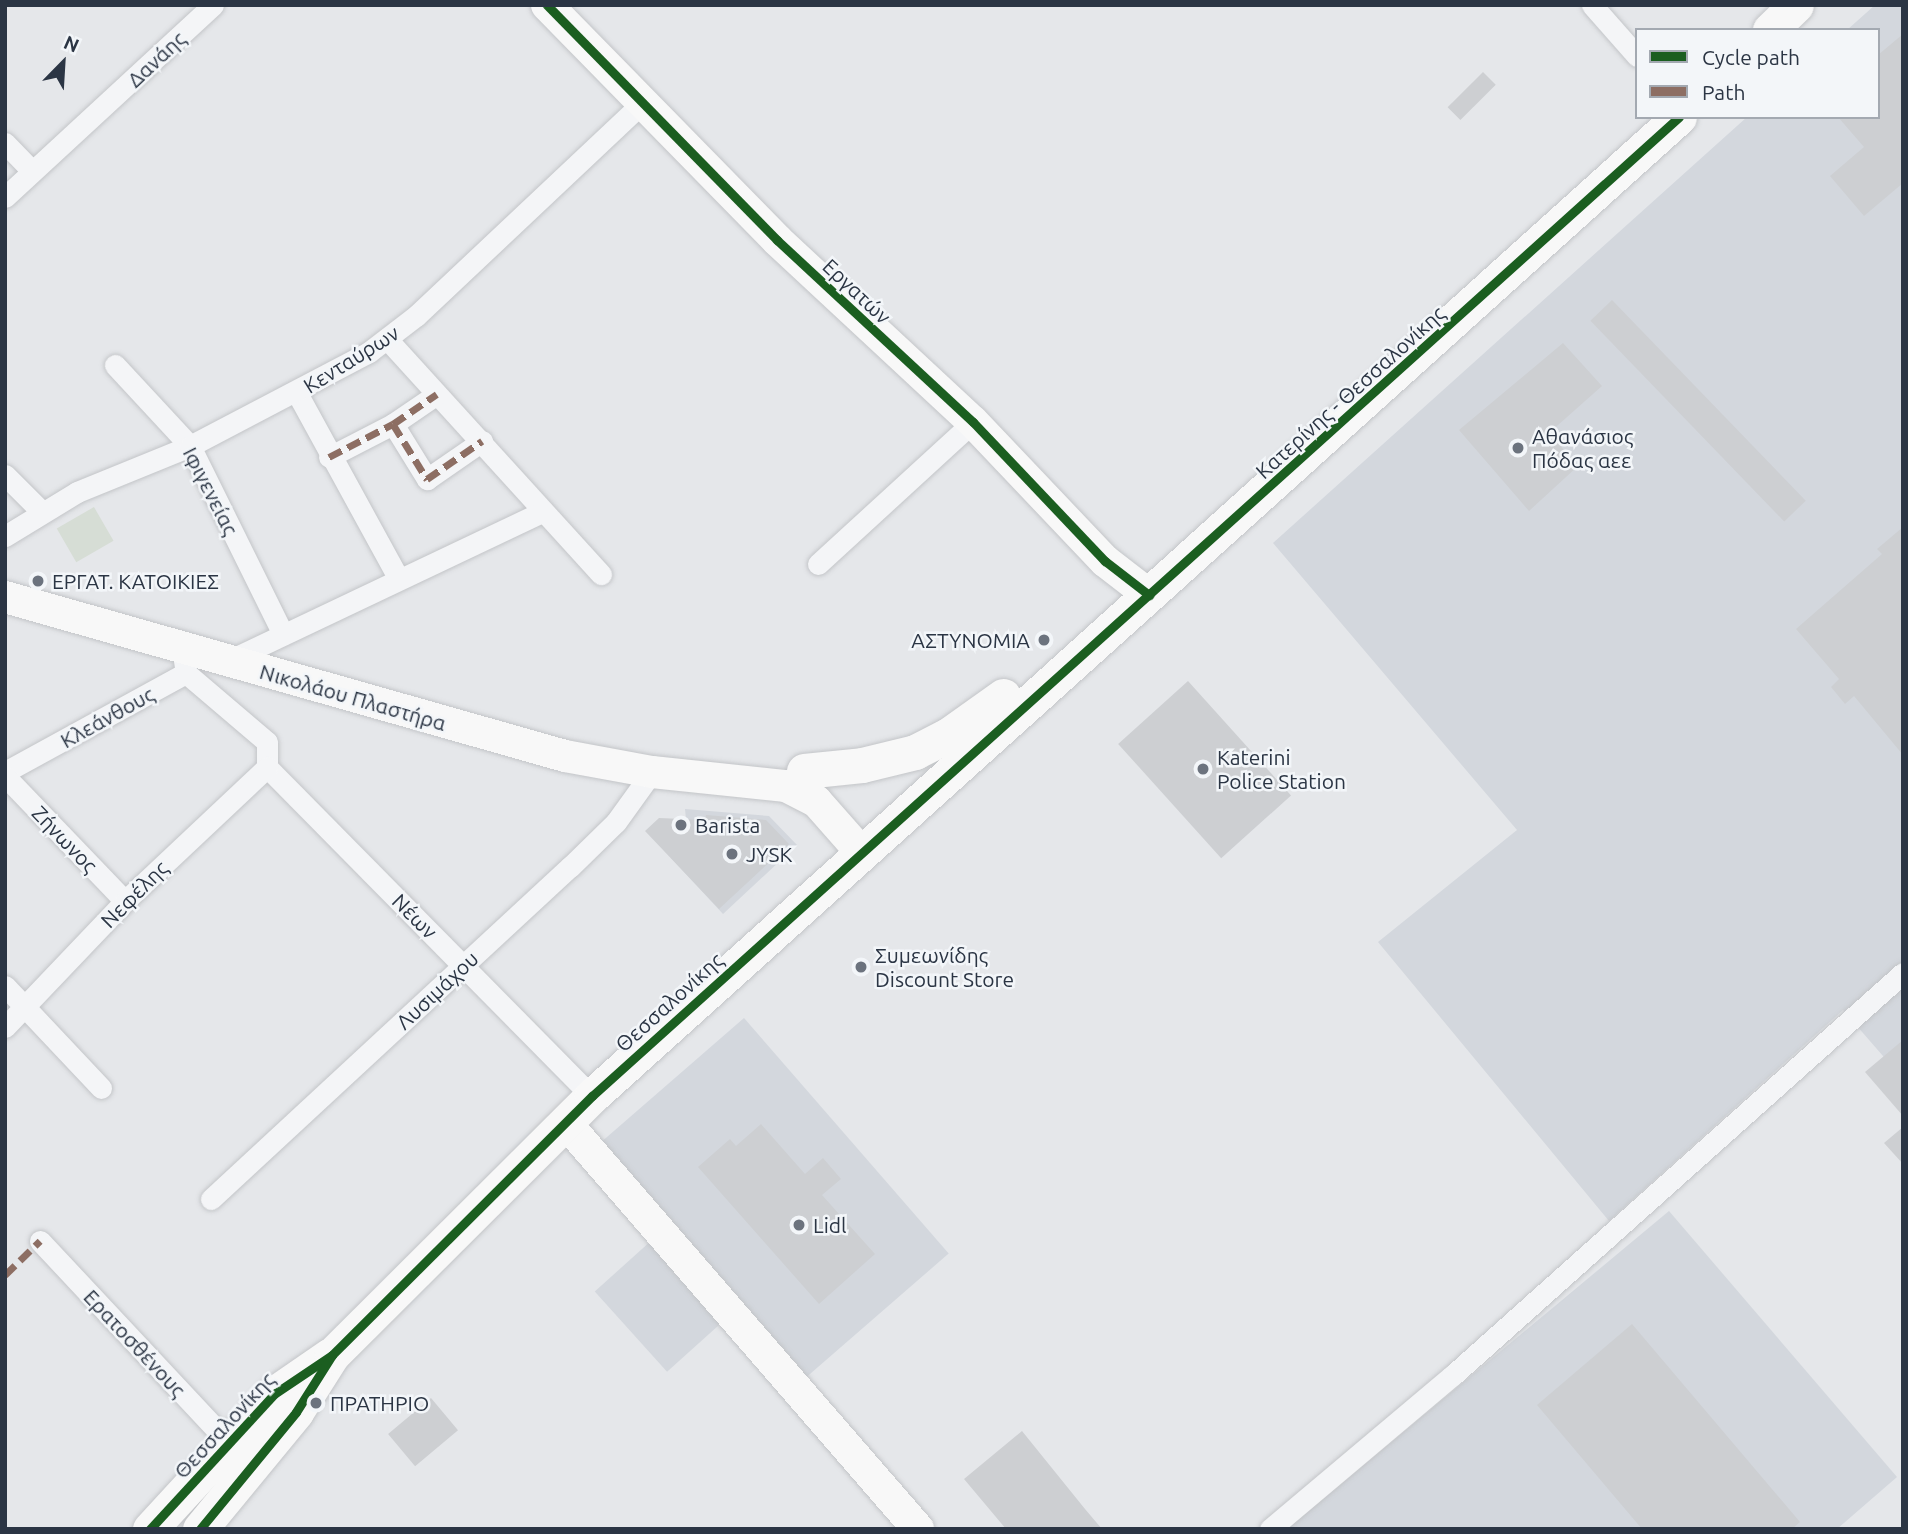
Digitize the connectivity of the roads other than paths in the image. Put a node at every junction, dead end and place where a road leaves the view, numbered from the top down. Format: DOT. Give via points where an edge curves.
graph roads {
  1 [pos="214,5"];
  2 [pos="547,5"];
  3 [pos="1592,5"];
  4 [pos="1796,5"];
  5 [pos="1772,28"];
  6 [pos="1635,54"];
  7 [pos="643,102"];
  8 [pos="1677,119"];
  9 [pos="5,143"];
  10 [pos="32,172"];
  11 [pos="5,197"];
  12 [pos="387,339"];
  13 [pos="115,365"];
  14 [pos="297,393"];
  15 [pos="437,394"];
  16 [pos="973,422"];
  17 [pos="393,424"];
  18 [pos="482,441"];
  19 [pos="190,446"];
  20 [pos="329,457"];
  21 [pos="5,475"];
  22 [pos="42,512"];
  23 [pos="542,512"];
  24 [pos="5,536"];
  25 [pos="818,564"];
  26 [pos="601,574"];
  27 [pos="398,579"];
  28 [pos="1149,595"];
  29 [pos="5,597"];
  30 [pos="283,634"];
  31 [pos="184,660"];
  32 [pos="228,661"];
  33 [pos="1041,688"];
  34 [pos="267,767"];
  35 [pos="804,771"];
  36 [pos="652,772"];
  37 [pos="5,774"];
  38 [pos="706,776"];
  39 [pos="869,845"];
  40 [pos="125,901"];
  41 [pos="465,965"];
  42 [pos="1903,973"];
  43 [pos="5,986"];
  44 [pos="26,1006"];
  45 [pos="5,1027"];
  46 [pos="101,1087"];
  47 [pos="592,1096"];
  48 [pos="565,1122"];
  49 [pos="211,1199"];
  50 [pos="40,1241"];
  51 [pos="332,1355"];
  52 [pos="230,1444"];
  53 [pos="150,1529"];
  54 [pos="200,1529"];
  55 [pos="918,1529"];
  56 [pos="1270,1529"];
  1 -- 10 [label="street, Δανάης"];
  2 -- 7 [label="street, Εργατών"];
  3 -- 6 [label="street"];
  4 -- 5 [label="main road"];
  7 -- 12 [label="street, Κενταύρων"];
  7 -- 16 [label="street, Εργατών" via="777,240"];
  8 -- 28 [label="main road, Κατερίνης - Θεσσαλονίκης"];
  9 -- 10 [label="street"];
  10 -- 11 [label="street, Δανάης"];
  12 -- 14 [label="street, Κενταύρων"];
  12 -- 15 [label="street"];
  13 -- 19 [label="street, Ιφιγενείας"];
  14 -- 19 [label="street, Κενταύρων"];
  14 -- 20 [label="street"];
  15 -- 17 [label="street"];
  15 -- 18 [label="street"];
  16 -- 25 [label="street"];
  16 -- 28 [label="street, Εργατών" via="1105,561"];
  17 -- 18 [label="street" via="427,479"];
  17 -- 20 [label="street"];
  18 -- 23 [label="street"];
  19 -- 22 [label="street, Κενταύρων" via="119,472"];
  19 -- 30 [label="street, Ιφιγενείας"];
  20 -- 27 [label="street"];
  21 -- 22 [label="street"];
  22 -- 24 [label="street, Κενταύρων"];
  23 -- 26 [label="street"];
  23 -- 27 [label="street"];
  27 -- 30 [label="street"];
  28 -- 33 [label="main road, Κατερίνης - Θεσσαλονίκης"];
  29 -- 31 [label="street, Νικολάου Πλαστήρα"];
  30 -- 32 [label="street"];
  31 -- 32 [label="street, Νικολάου Πλαστήρα"];
  31 -- 34 [label="street" via="267,742"];
  31 -- 37 [label="street, Κλεάνθους"];
  32 -- 36 [label="street, Νικολάου Πλαστήρα" via="528,746"];
  33 -- 35 [label="main road" via="1000,697 947,736 915,752 862,765"];
  33 -- 39 [label="main road, Θεσσαλονίκης"];
  34 -- 40 [label="street, Νεφέλης"];
  34 -- 41 [label="street, Νέων"];
  35 -- 38 [label="street, Νικολάου Πλαστήρα"];
  35 -- 39 [label="street" via="825,782"];
  36 -- 38 [label="street, Νικολάου Πλαστήρα"];
  36 -- 41 [label="street, Λυσιμάχου" via="616,822"];
  37 -- 40 [label="street, Ζήνωνος"];
  38 -- 39 [label="street, Νικολάου Πλαστήρα" via="776,784 810,796"];
  39 -- 47 [label="main road, Θεσσαλονίκης"];
  40 -- 44 [label="street, Νεφέλης"];
  41 -- 47 [label="street, Νέων"];
  41 -- 49 [label="street, Λυσιμάχου"];
  42 -- 56 [label="street" via="1453,1375"];
  43 -- 44 [label="street"];
  44 -- 45 [label="street, Νεφέλης"];
  44 -- 46 [label="street"];
  47 -- 48 [label="main road, Θεσσαλονίκης"];
  48 -- 51 [label="main road, Θεσσαλονίκης"];
  48 -- 55 [label="street"];
  50 -- 52 [label="street, Ερατοσθένους"];
  51 -- 52 [label="main road, Θεσσαλονίκης" via="281,1388"];
  51 -- 54 [label="main road, Θεσσαλονίκης" via="296,1412"];
  52 -- 53 [label="main road, Θεσσαλονίκης"];
}
